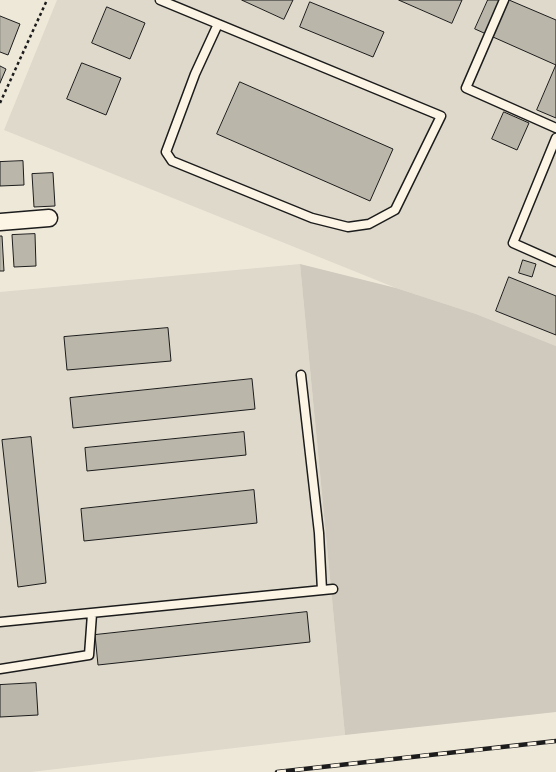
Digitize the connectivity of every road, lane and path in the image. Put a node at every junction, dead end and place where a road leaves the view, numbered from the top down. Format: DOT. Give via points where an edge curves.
graph roads {
  1 [pos="47,0"];
  2 [pos="160,0"];
  3 [pos="504,0"];
  4 [pos="218,24"];
  5 [pos="0,103"];
  6 [pos="556,128"];
  7 [pos="556,138"];
  8 [pos="49,218"];
  9 [pos="0,222"];
  10 [pos="556,262"];
  11 [pos="301,375"];
  12 [pos="322,590"];
  13 [pos="332,590"];
  14 [pos="92,614"];
  15 [pos="0,622"];
  16 [pos="0,669"];
  1 -- 5 [label="path"];
  2 -- 4 [label="lane"];
  3 -- 6 [label="lane" via="466,88"];
  4 -- 4 [label="lane" via="441,116 395,210 369,224 348,227 312,218 172,161 166,152 192,81"];
  7 -- 10 [label="lane" via="513,244"];
  8 -- 9 [label="street"];
  11 -- 12 [label="lane" via="319,533"];
  12 -- 13 [label="lane"];
  12 -- 14 [label="lane"];
  14 -- 15 [label="lane"];
  14 -- 16 [label="lane" via="89,655"];
}
